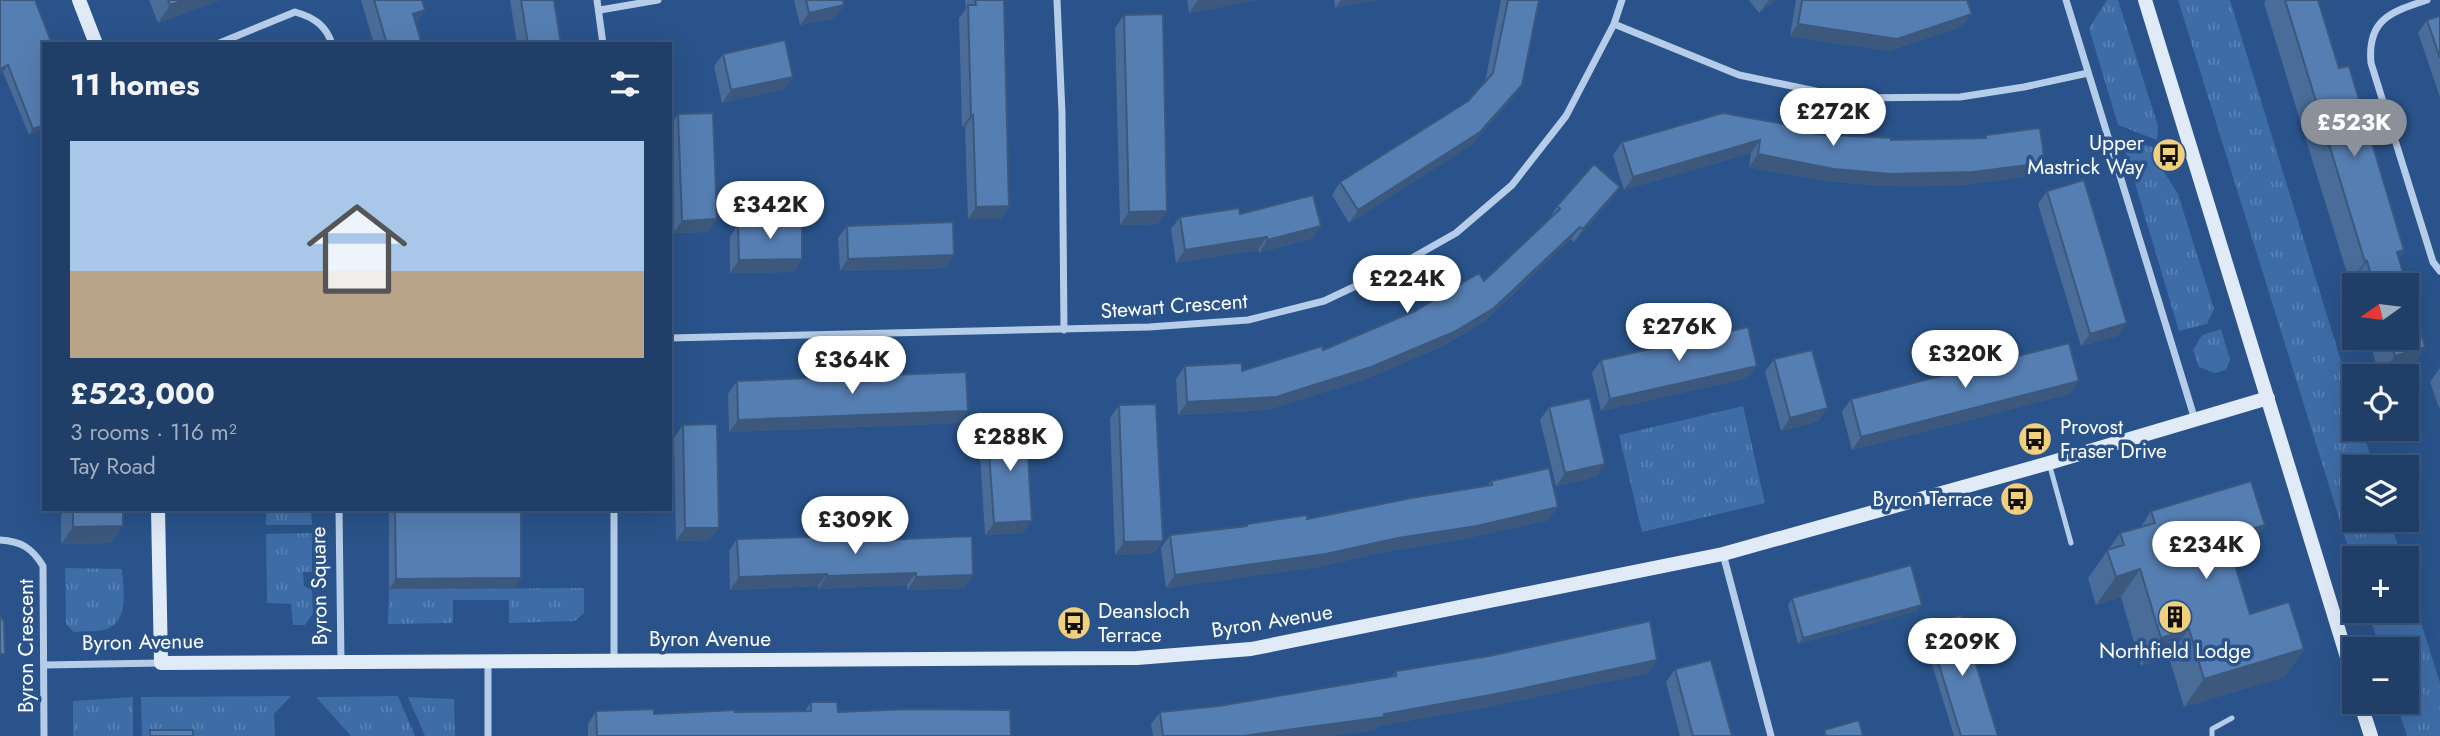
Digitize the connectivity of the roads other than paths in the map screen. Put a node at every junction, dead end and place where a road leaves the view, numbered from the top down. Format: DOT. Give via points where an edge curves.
graph roads {
  1 [pos="79,0"];
  2 [pos="597,0"];
  3 [pos="657,0"];
  4 [pos="1057,0"];
  5 [pos="1622,0"];
  6 [pos="2066,0"];
  7 [pos="2145,0"];
  8 [pos="2427,0"];
  9 [pos="600,10"];
  10 [pos="1614,24"];
  11 [pos="95,42"];
  12 [pos="222,42"];
  13 [pos="331,42"];
  14 [pos="604,42"];
  15 [pos="2088,73"];
  16 [pos="2440,271"];
  17 [pos="1065,330"];
  18 [pos="672,338"];
  19 [pos="2268,398"];
  20 [pos="2195,420"];
  21 [pos="2049,463"];
  22 [pos="158,511"];
  23 [pos="339,511"];
  24 [pos="614,511"];
  25 [pos="0,540"];
  26 [pos="2071,543"];
  27 [pos="1723,554"];
  28 [pos="2342,641"];
  29 [pos="614,659"];
  30 [pos="488,661"];
  31 [pos="341,662"];
  32 [pos="161,663"];
  33 [pos="44,665"];
  34 [pos="2364,714"];
  35 [pos="2232,718"];
  36 [pos="44,736"];
  37 [pos="488,736"];
  38 [pos="1771,736"];
  39 [pos="2212,736"];
  40 [pos="2371,736"];
  1 -- 11 [label="street"];
  2 -- 9 [label="street"];
  3 -- 9 [label="street"];
  4 -- 17 [label="street"];
  5 -- 10 [label="street, Stewart Crescent"];
  6 -- 15 [label="street"];
  7 -- 19 [label="street"];
  8 -- 16 [label="street" via="2397,10 2378,23 2369,44 2433,262"];
  9 -- 14 [label="street"];
  10 -- 15 [label="street" via="1739,75 1849,98 1960,97"];
  10 -- 17 [label="street, Stewart Crescent" via="1566,116 1512,185 1456,233 1432,247 1324,302 1248,320"];
  12 -- 13 [label="street" via="295,12 319,22"];
  15 -- 20 [label="street"];
  17 -- 18 [label="street, Stewart Crescent"];
  19 -- 20 [label="street, Byron Avenue"];
  19 -- 28 [label="street"];
  20 -- 21 [label="street, Byron Avenue"];
  21 -- 26 [label="lane"];
  21 -- 27 [label="street, Byron Avenue"];
  22 -- 32 [label="street"];
  23 -- 31 [label="street, Byron Square"];
  24 -- 29 [label="street"];
  25 -- 33 [label="street, Byron Crescent" via="26,545 43,566"];
  27 -- 29 [label="street, Byron Avenue" via="1251,649 1027,661"];
  27 -- 38 [label="street"];
  29 -- 30 [label="street, Byron Avenue"];
  30 -- 31 [label="street, Byron Avenue"];
  30 -- 37 [label="street"];
  31 -- 32 [label="street, Byron Avenue"];
  32 -- 33 [label="street, Byron Avenue"];
  33 -- 36 [label="street, Byron Crescent"];
  34 -- 40 [label="street"];
  35 -- 39 [label="lane" via="2212,729"];
}
